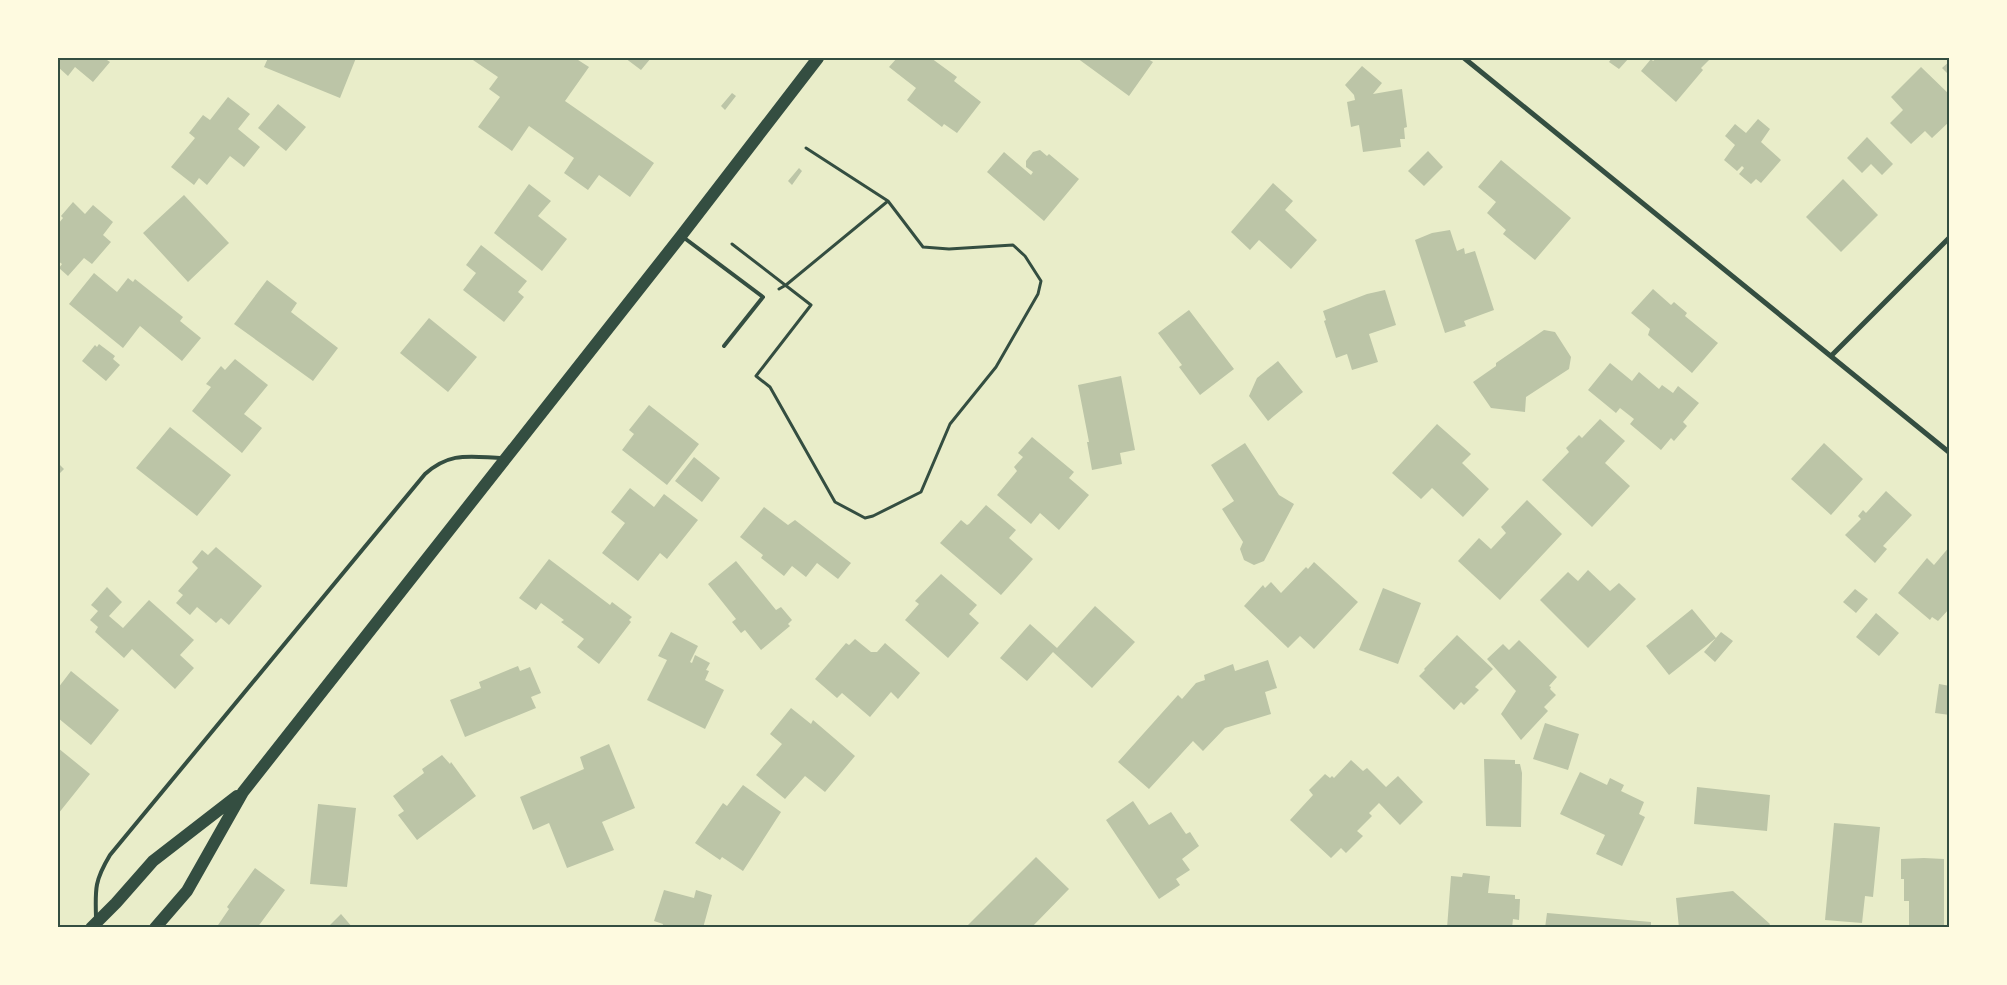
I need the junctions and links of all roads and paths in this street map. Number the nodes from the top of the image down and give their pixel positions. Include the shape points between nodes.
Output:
1 (818, 58) edge
2 (1464, 58) edge
3 (806, 148) dead end
4 (888, 201) junction
5 (681, 236) junction
6 (1950, 236) edge
7 (732, 244) dead end
8 (786, 285) junction
9 (763, 297) junction
10 (724, 346) dead end
11 (1831, 356) junction
12 (1950, 453) edge
13 (506, 458) junction
14 (243, 792) junction
15 (94, 925) edge
16 (155, 928) edge

1 - 5 main road
2 - 11 street
3 - 4 path
4 - 8 path
4 - 8 path via 923,247 949,249 1013,245 1025,256 1041,281 1038,294 996,367 950,424 921,492 865,518 835,502 770,387 756,376 811,305
5 - 9 lane
5 - 13 main road
6 - 11 street
7 - 8 path
8 - 9 path
9 - 10 lane
11 - 12 street
13 - 14 main road
13 - 15 lane via 453,458 438,463 425,474 110,855 95,889
14 - 15 main road via 153,861
14 - 16 main road via 187,891

